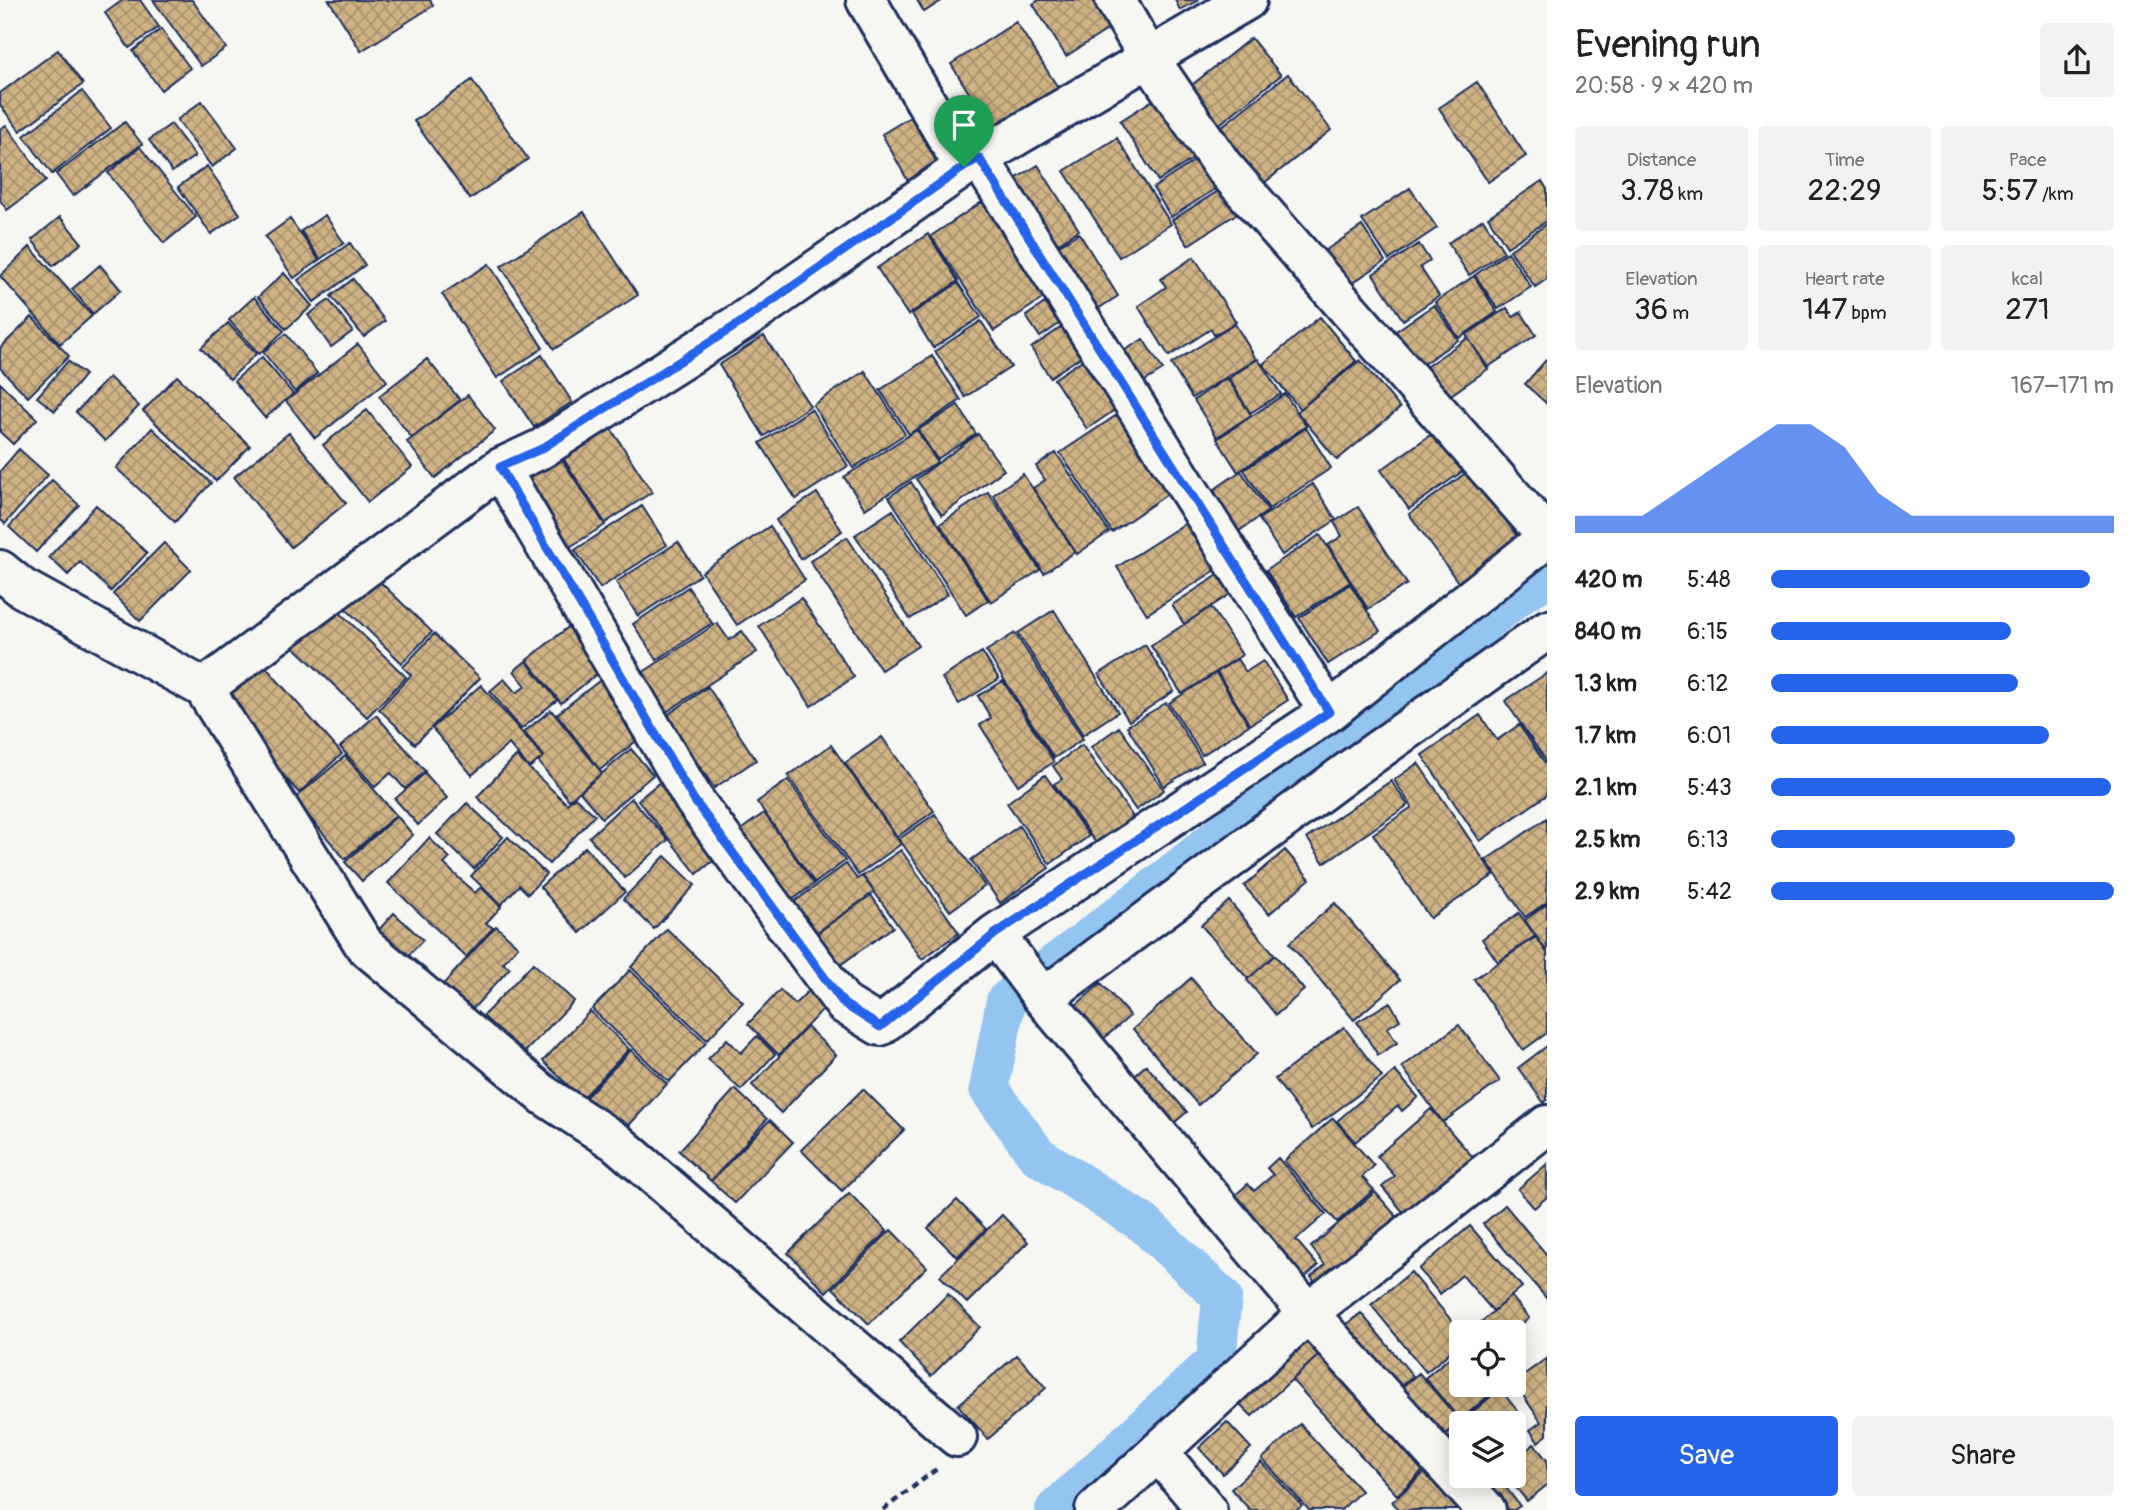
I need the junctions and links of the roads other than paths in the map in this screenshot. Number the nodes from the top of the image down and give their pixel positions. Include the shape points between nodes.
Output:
1 (866, 0) edge
2 (1115, 0) edge
3 (1247, 0) edge
4 (1149, 58) junction
5 (971, 163) junction
6 (500, 467) junction
7 (1544, 548) edge
8 (0, 570) edge
9 (1547, 630) edge
10 (204, 688) junction
11 (1329, 712) junction
12 (995, 934) junction
13 (1043, 998) junction
14 (1547, 1125) edge
15 (1308, 1313) junction
16 (957, 1437) road end
17 (1158, 1453) junction
18 (1095, 1510) edge
19 (1207, 1510) edge
20 (1486, 1510) edge

1 - 5 street
2 - 4 street
3 - 4 street
4 - 5 street
4 - 7 street via 1222,164
5 - 6 street via 740,323 541,449
5 - 11 street
6 - 10 street
6 - 12 street via 694,800 844,1004 880,1027
7 - 11 street
8 - 10 street via 22,588
9 - 13 street
10 - 16 street via 365,946 545,1096 616,1142
11 - 12 street
12 - 13 street
13 - 15 street
14 - 15 street
15 - 17 street
15 - 20 street
17 - 18 street
17 - 19 street

